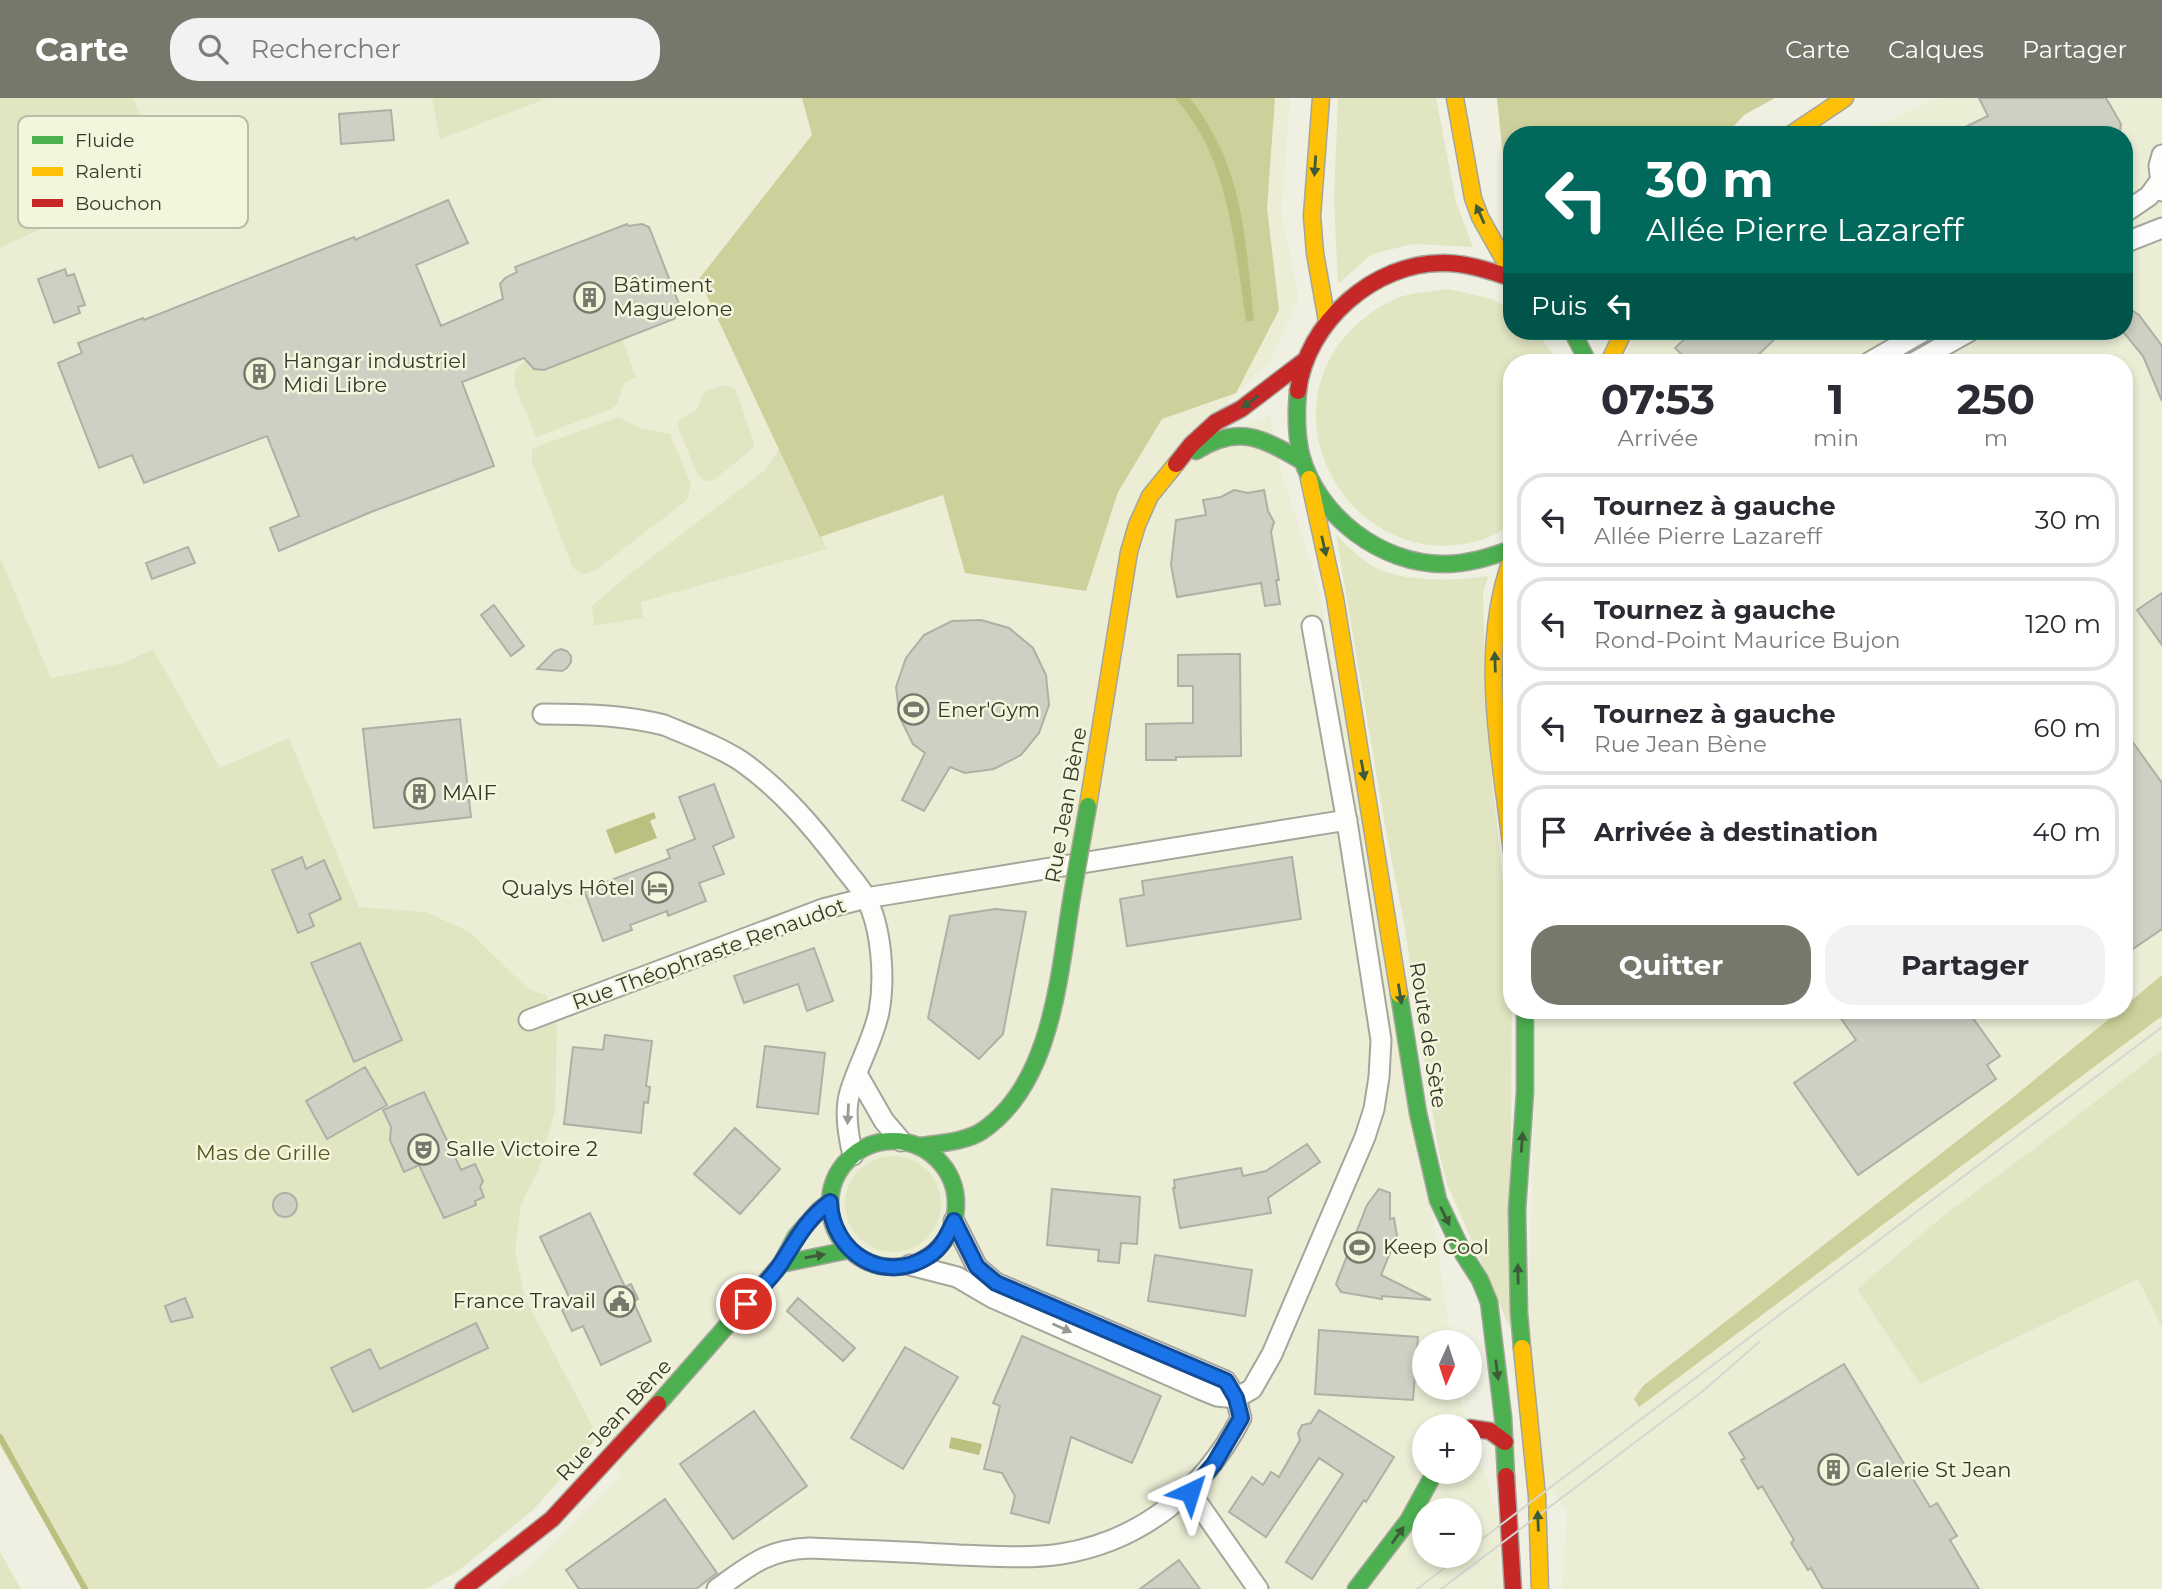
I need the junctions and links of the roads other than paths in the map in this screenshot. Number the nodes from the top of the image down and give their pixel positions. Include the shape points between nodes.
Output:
1 (1321, 98) edge
2 (1455, 98) edge
3 (1845, 98) edge
4 (1803, 126) edge
5 (2162, 155) edge
6 (2161, 186) edge
7 (2133, 208) edge
8 (2162, 228) edge
9 (2133, 239) edge
10 (1503, 259) edge
11 (1503, 274) edge
12 (1326, 321) junction
13 (1908, 340) edge
14 (1954, 340) edge
15 (1884, 354) edge
16 (1929, 354) edge
17 (1304, 360) junction
18 (1302, 461) junction
19 (1168, 472) junction
20 (1309, 479) junction
21 (1503, 553) edge
22 (1503, 574) edge
23 (1312, 626) dead end
24 (543, 714) dead end
25 (1503, 767) edge
26 (1347, 820) junction
27 (866, 898) junction
28 (1525, 1019) edge
29 (529, 1020) dead end
30 (858, 1074) junction
31 (981, 1132) junction
32 (910, 1144) junction
33 (853, 1155) junction
34 (954, 1186) junction
35 (830, 1202) junction
36 (954, 1221) junction
37 (849, 1250) junction
38 (781, 1264) junction
39 (910, 1265) junction
40 (1032, 1306) junction
41 (1236, 1398) junction
42 (1482, 1429) edge
43 (1505, 1442) junction
44 (1429, 1484) edge
45 (1190, 1492) junction
46 (463, 1589) edge
47 (717, 1589) edge
48 (1258, 1589) edge
49 (1356, 1589) edge
50 (1513, 1589) edge
51 (1540, 1589) edge

1 -> 12 main road via 1312,216
10 -> 2 main road via 1473,198
3 - 4 main road
5 - 6 street
6 - 7 street
8 - 9 street
11 - 12 main road via 1434,263 1394,272 1357,292
12 - 17 main road
13 - 15 street
14 - 16 street
17 - 18 main road via 1296,393 1295,428
17 -> 19 main road, Rue Jean Bène via 1241,409 1216,422
18 - 19 main road, Rue Jean Bène via 1249,436 1217,438
18 - 20 main road
19 - 31 main road, Rue Jean Bène, bridge via 1150,496 1129,552 1072,896 1038,1061 1004,1113
20 - 21 main road via 1331,513 1362,540 1399,558 1439,565 1480,561
20 -> 43 main road, Route de Sète via 1337,611 1418,1113 1438,1200 1489,1302
25 -> 22 main road via 1494,638
23 - 26 street
24 - 27 street via 605,714 664,724 739,760 783,795
26 - 27 street, Rue Théophraste Renaudot
26 - 41 street via 1381,1040 1374,1109 1272,1354 1252,1389
27 - 29 street, Rue Théophraste Renaudot via 822,909
27 - 30 street via 876,928 882,993
51 -> 28 main road via 1537,1496 1519,1313 1517,1235
30 - 32 street via 884,1121
30 -> 33 street via 848,1106
31 - 32 main road, Rue Jean Bène
31 - 34 main road, Rue Jean Bène
32 - 33 main road via 876,1143
32 - 34 main road via 941,1163
33 - 35 main road via 836,1175
34 - 36 main road
35 - 37 main road via 832,1223
35 - 38 main road, Rue Jean Bène via 796,1236
36 - 39 main road via 945,1240 929,1256
36 - 40 street via 968,1253 985,1276
38 -> 37 main road
37 - 39 main road via 878,1265
38 - 46 main road, Rue Jean Bène via 552,1519
39 - 40 street via 957,1277 993,1298
40 - 41 street via 1226,1381
41 - 45 street via 1241,1418 1214,1464
42 - 43 main road
43 - 50 main road, Route de Sète
49 -> 44 main road via 1408,1521
45 - 47 street via 1129,1532 1060,1554 1015,1557 787,1549 768,1555
45 - 48 street

